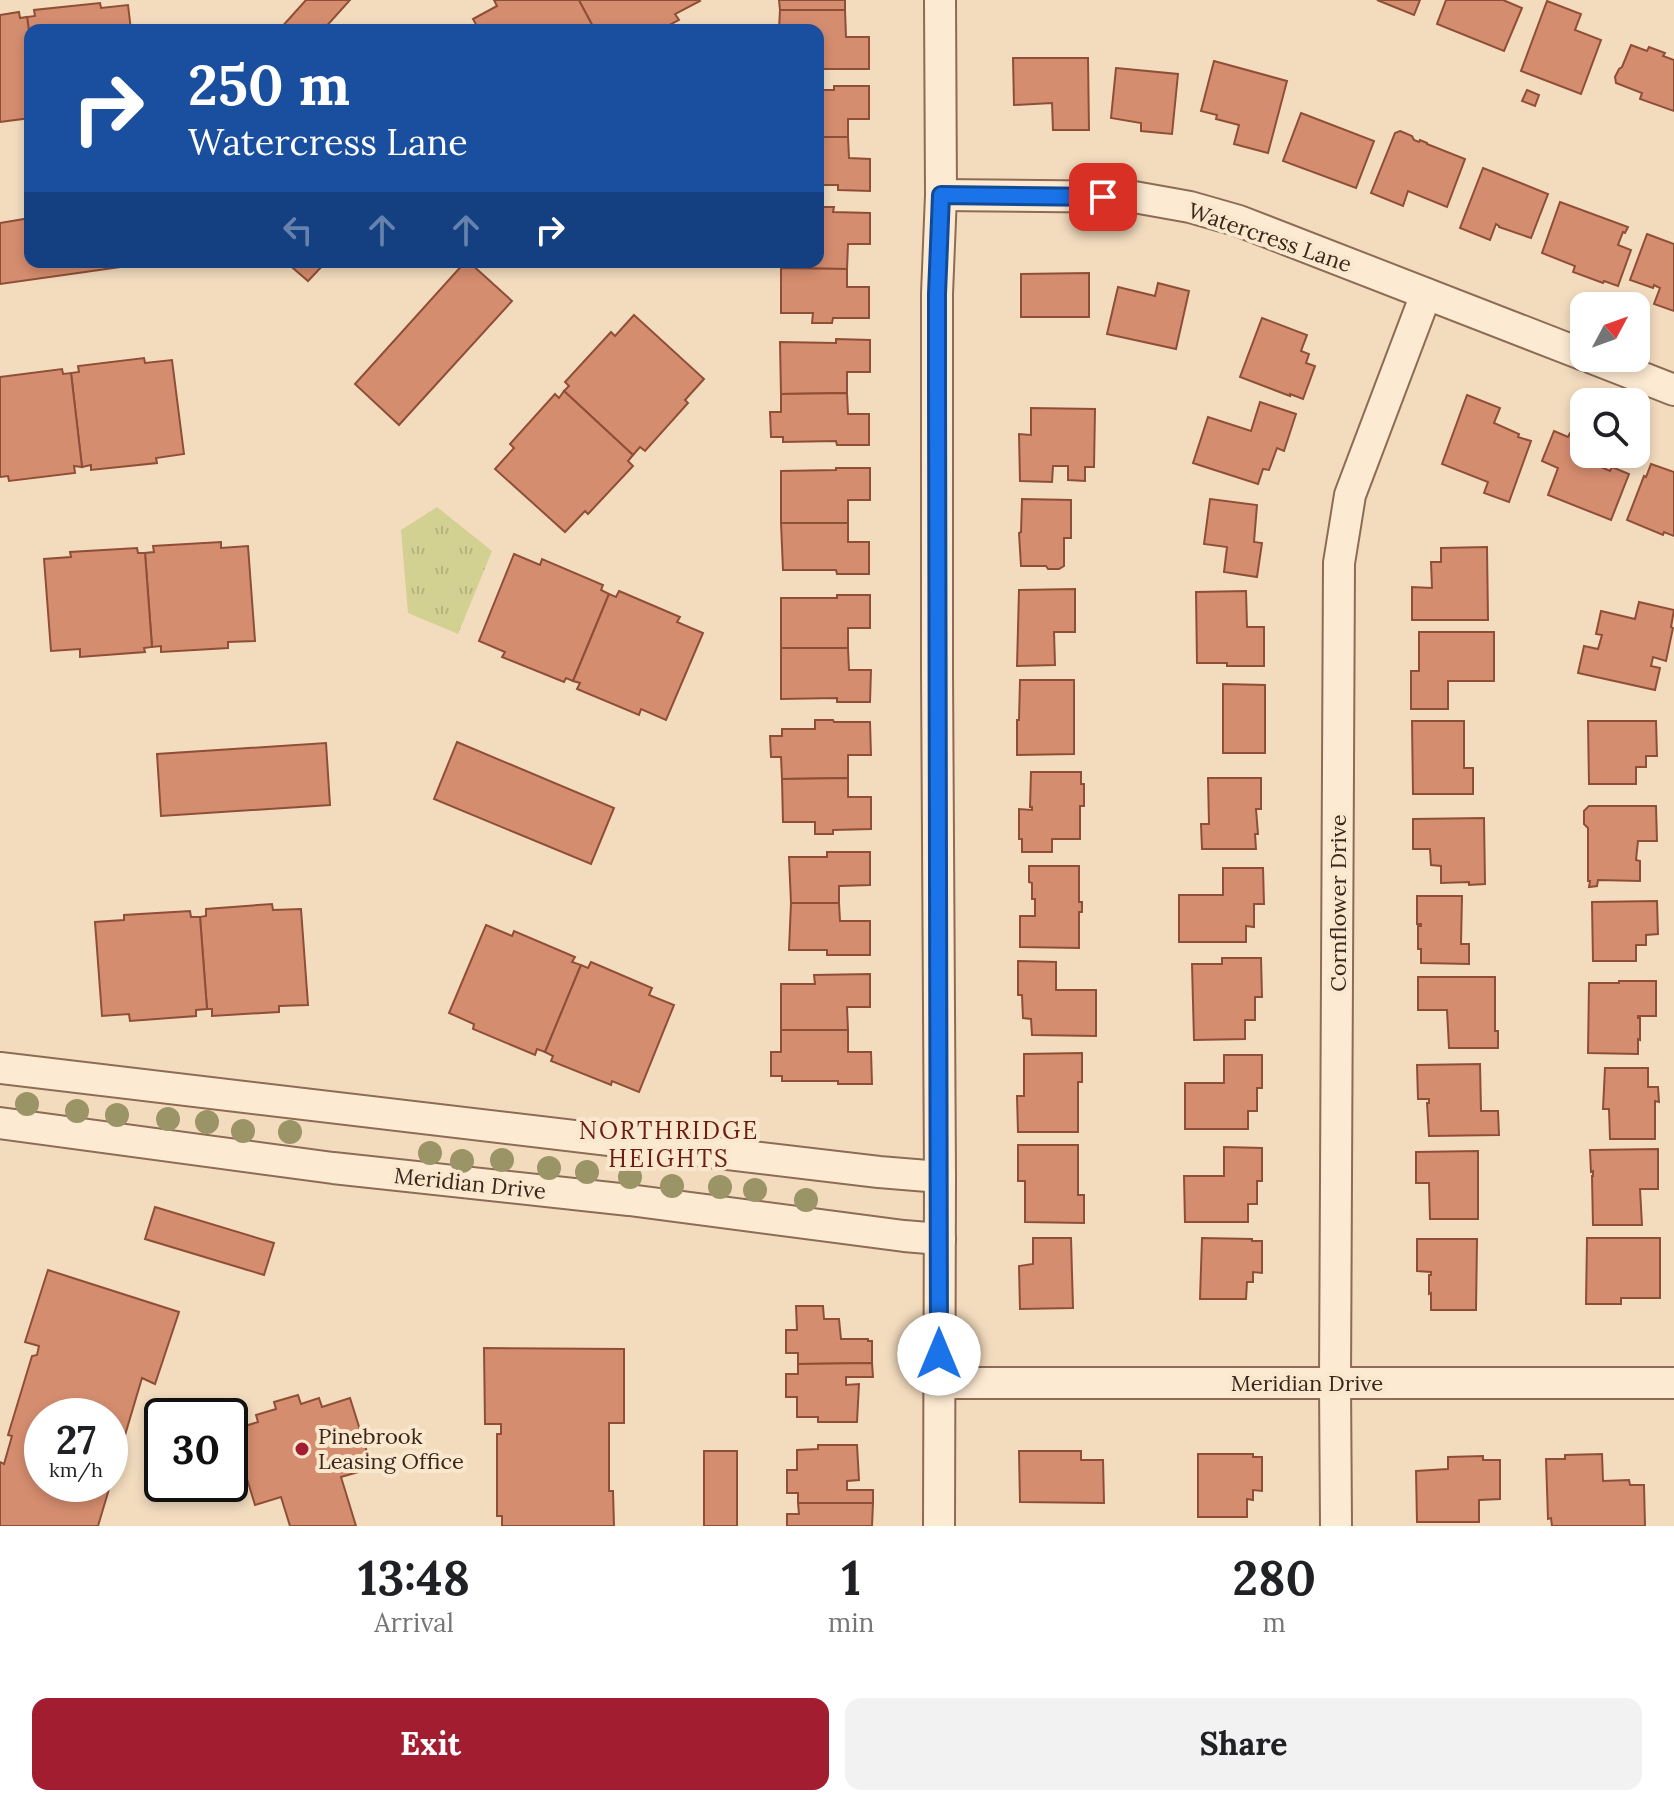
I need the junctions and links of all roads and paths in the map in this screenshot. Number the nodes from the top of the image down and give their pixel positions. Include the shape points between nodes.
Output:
1 (940, 0) edge
2 (941, 195) junction
3 (1426, 294) junction
4 (1570, 350) edge
5 (1628, 372) edge
6 (1674, 390) edge
7 (0, 1068) edge
8 (0, 1123) edge
9 (940, 1177) junction
10 (940, 1239) junction
11 (939, 1383) junction
12 (1335, 1383) junction
13 (1674, 1383) edge
14 (939, 1526) edge
15 (1336, 1526) edge

1 - 2 street
2 - 3 street, Watercress Lane via 1134,197 1190,207
2 - 9 street
3 - 4 street, Watercress Lane
3 - 12 street, Cornflower Drive via 1350,495 1339,563
5 - 6 street
7 - 9 street
8 - 10 street, Meridian Drive
9 - 10 street
10 - 11 street
11 - 12 street, Meridian Drive
11 - 14 street
12 - 13 street, Meridian Drive
12 - 15 street, Cornflower Drive

